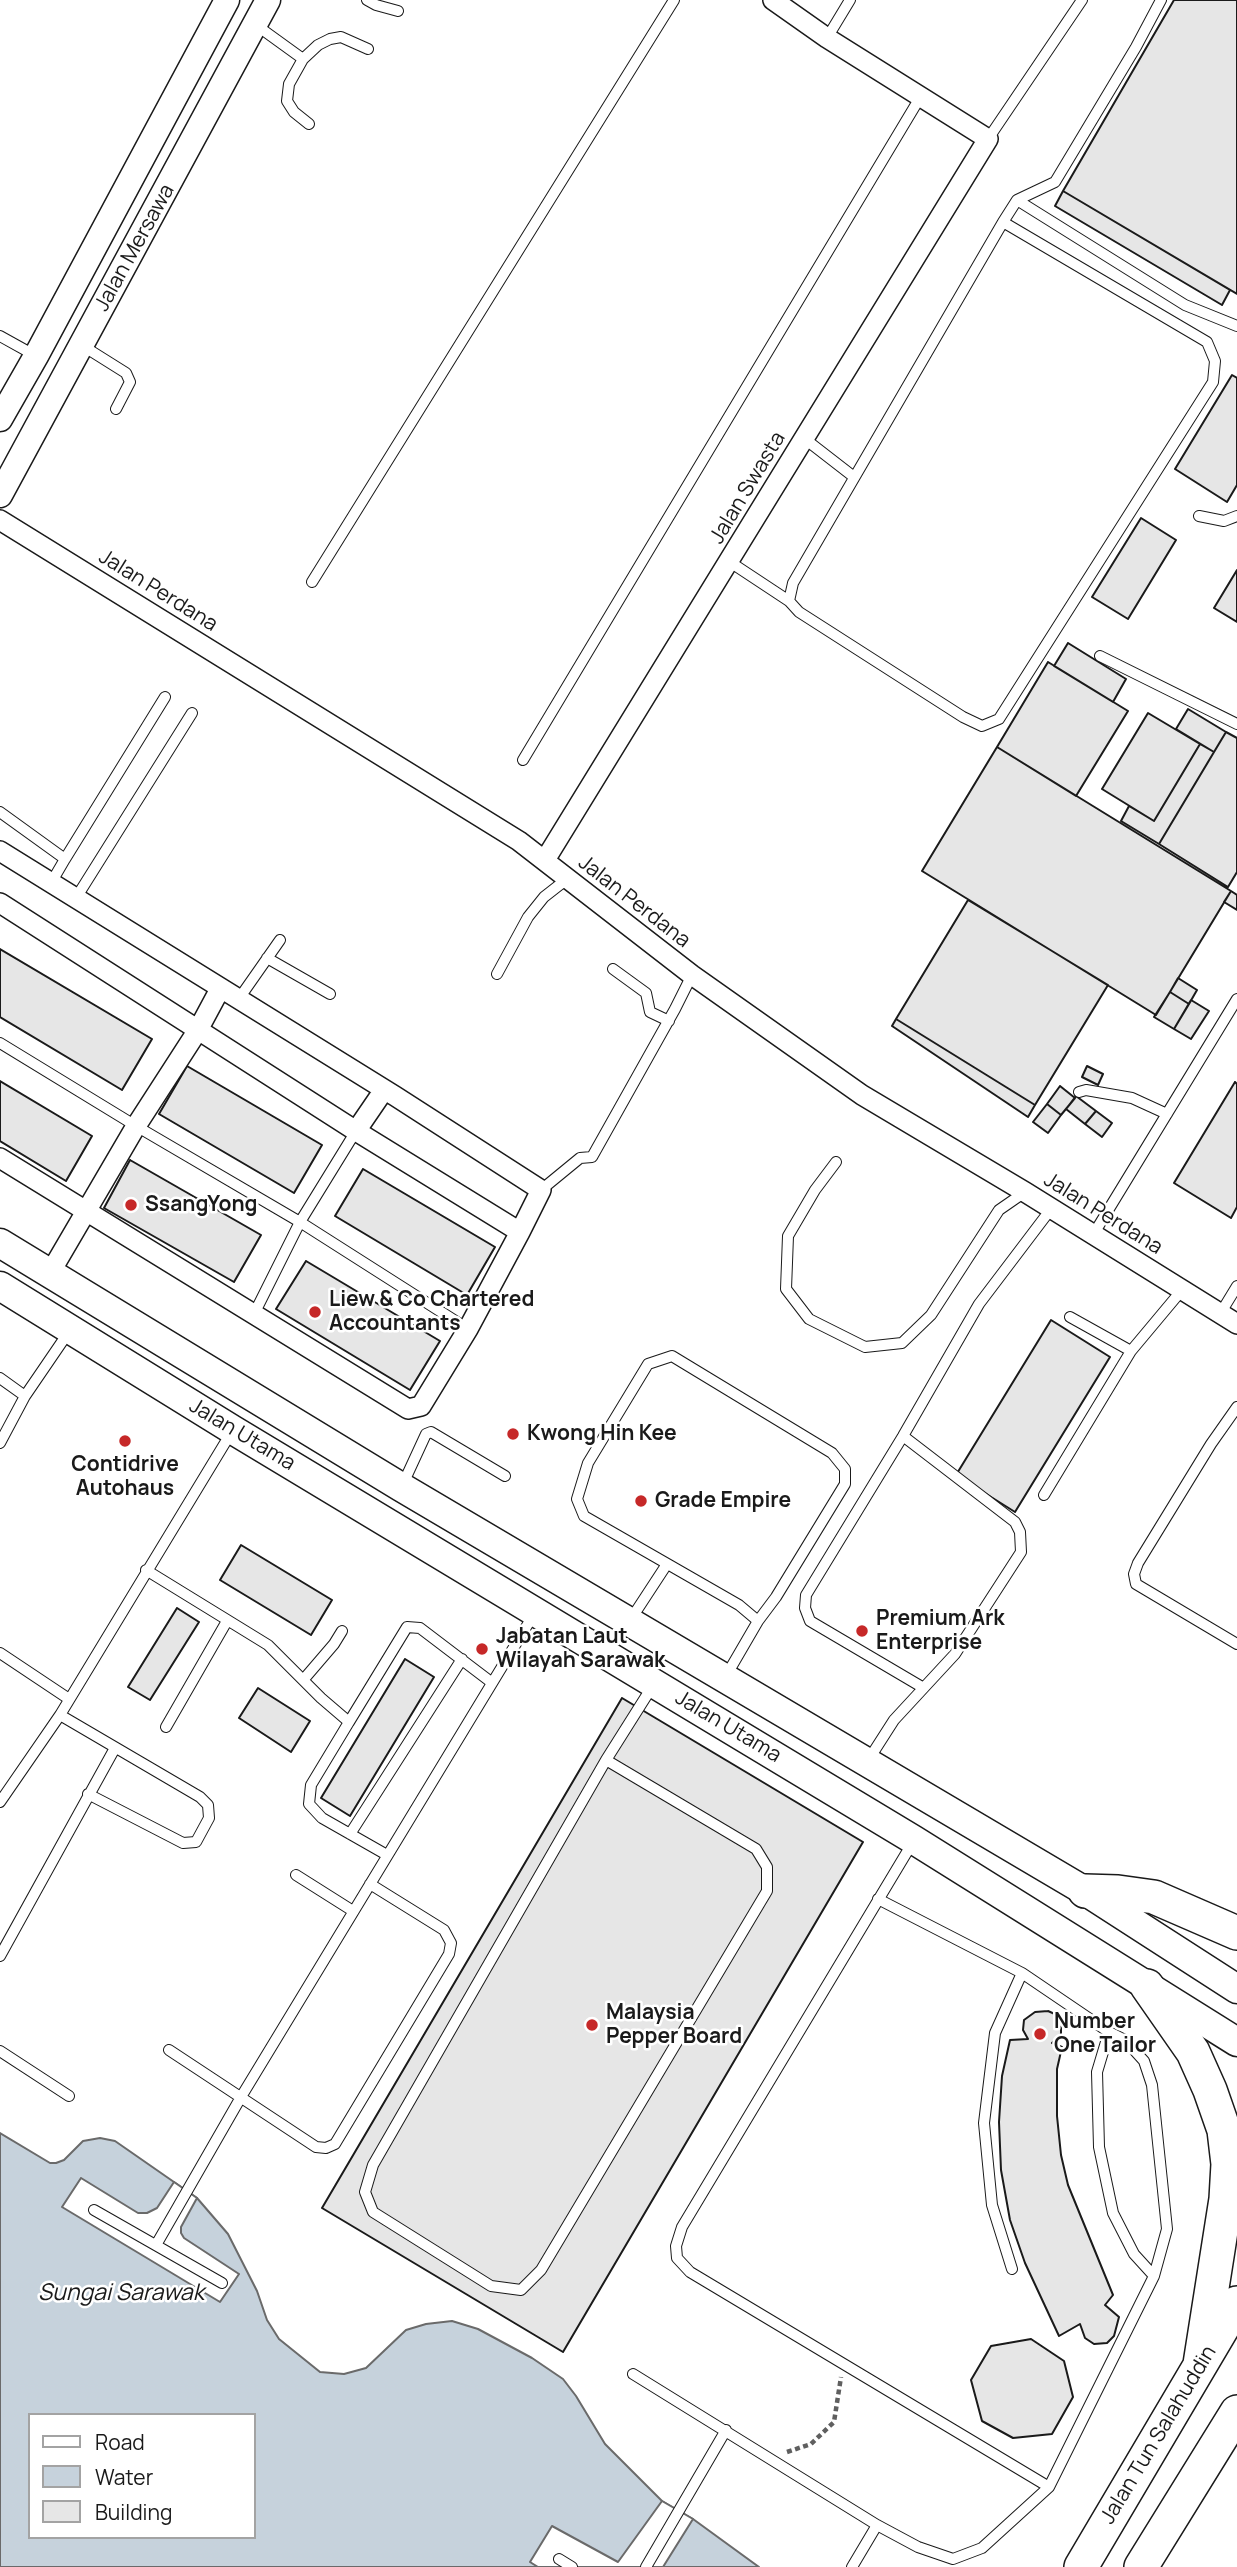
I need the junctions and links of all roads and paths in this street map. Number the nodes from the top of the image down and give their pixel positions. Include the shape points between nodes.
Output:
1 (227, 0) edge
2 (268, 0) edge
3 (367, 0) edge
4 (674, 0) edge
5 (773, 0) edge
6 (850, 0) edge
7 (1082, 0) edge
8 (1161, 0) edge
9 (398, 11) dead end
10 (256, 25) junction
11 (827, 38) junction
12 (368, 49) dead end
13 (303, 59) junction
14 (921, 96) junction
15 (309, 124) dead end
16 (988, 139) junction
17 (1017, 200) junction
18 (1003, 222) junction
19 (1237, 326) edge
20 (0, 336) edge
21 (82, 345) junction
22 (36, 356) junction
23 (116, 410) dead end
24 (0, 419) edge
25 (805, 439) junction
26 (854, 477) junction
27 (0, 495) edge
28 (1199, 516) dead end
29 (1237, 516) edge
30 (0, 520) edge
31 (730, 562) junction
32 (312, 582) dead end
33 (789, 601) junction
34 (1100, 656) dead end
35 (165, 697) dead end
36 (192, 713) dead end
37 (1237, 724) edge
38 (523, 760) dead end
39 (0, 813) edge
40 (0, 851) edge
41 (65, 859) junction
42 (545, 860) junction
43 (567, 879) junction
44 (51, 883) junction
45 (76, 898) junction
46 (0, 903) edge
47 (280, 940) dead end
48 (267, 958) junction
49 (613, 969) dead end
50 (497, 974) dead end
51 (692, 975) junction
52 (220, 989) junction
53 (330, 994) dead end
54 (1237, 999) edge
55 (238, 1000) junction
56 (669, 1021) junction
57 (198, 1030) junction
58 (0, 1043) edge
59 (384, 1090) junction
60 (1079, 1092) dead end
61 (1167, 1114) junction
62 (136, 1126) junction
63 (356, 1131) junction
64 (0, 1158) edge
65 (836, 1162) dead end
66 (541, 1190) junction
67 (1026, 1192) junction
68 (1051, 1209) junction
69 (86, 1211) junction
70 (300, 1222) junction
71 (520, 1232) junction
72 (1093, 1235) junction
73 (0, 1243) edge
74 (50, 1273) junction
75 (0, 1286) edge
76 (1237, 1286) edge
77 (1182, 1290) junction
78 (254, 1314) junction
79 (1070, 1317) dead end
80 (1228, 1319) edge
81 (70, 1329) junction
82 (468, 1329) junction
83 (1132, 1351) junction
84 (0, 1378) edge
85 (25, 1396) junction
86 (1237, 1407) edge
87 (233, 1430) junction
88 (903, 1436) junction
89 (0, 1443) edge
90 (505, 1476) dead end
91 (401, 1487) junction
92 (1044, 1496) dead end
93 (667, 1564) junction
94 (146, 1570) junction
95 (536, 1611) junction
96 (227, 1621) junction
97 (758, 1621) junction
98 (629, 1622) junction
99 (342, 1631) dead end
100 (1237, 1644) edge
101 (0, 1653) edge
102 (461, 1659) junction
103 (304, 1679) junction
104 (724, 1679) junction
105 (491, 1682) junction
106 (655, 1683) junction
107 (922, 1687) junction
108 (69, 1699) junction
109 (60, 1716) junction
110 (349, 1722) junction
111 (166, 1727) dead end
112 (115, 1748) junction
113 (606, 1760) junction
114 (866, 1763) junction
115 (88, 1794) junction
116 (0, 1802) edge
117 (350, 1833) junction
118 (914, 1840) junction
119 (387, 1855) junction
120 (296, 1875) dead end
121 (370, 1884) junction
122 (1085, 1891) junction
123 (878, 1899) junction
124 (353, 1911) junction
125 (1237, 1933) edge
126 (0, 1956) edge
127 (1022, 1973) junction
128 (1147, 1986) junction
129 (1237, 1989) edge
130 (1109, 2032) junction
131 (1237, 2042) edge
132 (169, 2050) dead end
133 (0, 2051) edge
134 (69, 2096) dead end
135 (241, 2097) junction
136 (94, 2210) dead end
137 (156, 2245) junction
138 (1012, 2269) dead end
139 (1154, 2276) junction
140 (222, 2283) dead end
141 (1237, 2303) edge
142 (844, 2362) junction
143 (1200, 2364) junction
144 (633, 2374) dead end
145 (1237, 2412) edge
146 (726, 2430) junction
147 (769, 2457) junction
148 (1049, 2487) junction
149 (877, 2525) junction
150 (559, 2559) dead end
151 (572, 2567) edge
152 (646, 2567) edge
153 (852, 2567) edge
154 (1081, 2567) edge
155 (1141, 2567) edge

1 - 22 street, Jalan Mersawa
2 - 10 street, Jalan Mersawa
3 - 9 lane
4 - 32 lane
5 - 11 street
6 - 11 lane
7 - 16 lane, Jalan Swasta
8 - 17 lane via 1055,182
10 - 13 lane
10 - 21 street, Jalan Mersawa
11 - 14 street
12 - 13 lane via 341,37 318,45
13 - 15 lane via 289,84 287,101
14 - 16 street
14 - 38 lane
16 - 25 street, Jalan Swasta
17 - 18 lane
17 - 19 lane via 1185,304
18 - 26 lane
18 - 33 lane via 1207,342 1215,361 1213,382 999,719 982,726 963,717
20 - 22 lane
21 - 23 lane via 126,373 130,382
21 - 27 street, Jalan Mersawa
22 - 24 street, Jalan Mersawa
25 - 26 lane
25 - 31 street, Jalan Swasta
26 - 33 lane via 793,583
28 - 29 lane via 1224,521
30 - 42 street, Jalan Perdana
31 - 33 lane
31 - 42 street, Jalan Swasta
34 - 37 lane
35 - 41 lane
36 - 45 lane
39 - 41 lane
40 - 44 street
41 - 44 lane
42 - 43 street, Jalan Perdana
43 - 50 lane via 528,917
43 - 51 street, Jalan Perdana
44 - 45 street
45 - 52 street
46 - 57 street
47 - 48 lane
48 - 53 lane
48 - 55 lane
49 - 56 lane via 646,993 650,1012
51 - 56 lane
51 - 67 street, Jalan Perdana via 862,1095
52 - 55 street
52 - 57 street
54 - 61 lane
55 - 59 street
56 - 66 lane via 592,1157 580,1158
57 - 62 street
57 - 63 street
58 - 62 lane
59 - 63 street
59 - 66 street
60 - 61 lane via 1132,1098
61 - 72 lane
62 - 69 street
62 - 70 lane
63 - 70 lane
63 - 71 street
64 - 69 street
65 - 67 lane via 788,1236 786,1289 809,1319 865,1347 902,1343 931,1315 999,1210
66 - 71 street
67 - 68 street, Jalan Perdana
68 - 72 street, Jalan Perdana
68 - 88 lane via 979,1304
69 - 74 street
69 - 78 street
70 - 78 lane
70 - 82 lane
71 - 82 street
72 - 77 street, Jalan Perdana
73 - 74 main road, Jalan Utama
74 - 91 main road, Jalan Utama
75 - 81 main road, Jalan Utama
76 - 80 lane
77 - 80 street, Jalan Perdana
77 - 83 lane
78 - 82 street via 408,1409 421,1406
79 - 83 lane
81 - 85 lane
81 - 87 main road, Jalan Utama
83 - 92 lane
84 - 85 lane
85 - 89 lane
86 - 100 lane via 1134,1574 1136,1584
87 - 94 lane
87 - 95 main road, Jalan Utama
88 - 107 lane via 1015,1522 1020,1532 1021,1552 955,1654
88 - 107 lane via 806,1595 805,1608 810,1621
90 - 91 lane via 428,1432
91 - 98 main road, Jalan Utama
93 - 97 lane
93 - 97 lane via 584,1516 577,1499 587,1463 648,1364 672,1356 832,1453 845,1469 845,1484
93 - 98 lane
94 - 96 lane
94 - 108 lane
95 - 105 lane
95 - 106 main road, Jalan Utama
96 - 103 lane via 268,1645
96 - 111 lane
97 - 104 lane
98 - 104 main road, Jalan Utama
99 - 103 lane
101 - 108 lane
102 - 105 lane
102 - 110 lane via 420,1628 407,1627
102 - 117 lane
103 - 110 lane
104 - 114 main road, Jalan Utama
105 - 119 lane
106 - 113 lane
106 - 118 main road, Jalan Utama
107 - 114 lane
108 - 109 lane
109 - 112 lane
109 - 116 lane
110 - 117 lane via 310,1785 309,1804
112 - 115 lane
112 - 115 lane via 208,1805 209,1818 197,1842 183,1843
113 - 113 lane via 756,1849 767,1867 767,1891 541,2270 522,2290 491,2286 373,2212 365,2192 373,2165
114 - 122 main road, Jalan Utama
115 - 126 lane
117 - 119 lane
118 - 123 lane
118 - 128 main road, Jalan Utama
119 - 121 lane
120 - 124 lane
121 - 124 lane
121 - 135 lane via 444,1930 451,1944 335,2144 316,2147
122 - 125 highway via 1154,1897
122 - 129 main road, Jalan Utama
123 - 127 lane
123 - 142 lane via 682,2227 676,2246 677,2259 690,2272
124 - 135 lane
127 - 130 lane
127 - 138 lane via 995,2033 984,2123 992,2205
128 - 131 main road, Jalan Utama
128 - 143 highway via 1193,2052 1224,2130 1226,2199
130 - 139 lane via 1097,2072 1099,2147 1113,2213 1134,2255
130 - 139 lane via 1125,2040 1144,2061 1152,2085 1167,2228
132 - 135 lane
133 - 134 lane
135 - 137 lane
136 - 137 lane
137 - 140 lane
139 - 148 lane
141 - 143 highway, Jalan Tun Salahuddin
142 - 147 path via 834,2422 811,2444
142 - 148 lane
143 - 154 highway, Jalan Tun Salahuddin
144 - 146 lane
145 - 155 highway
146 - 147 lane
146 - 152 lane
147 - 149 lane
148 - 149 lane via 982,2548 953,2559
149 - 153 lane
150 - 151 lane

